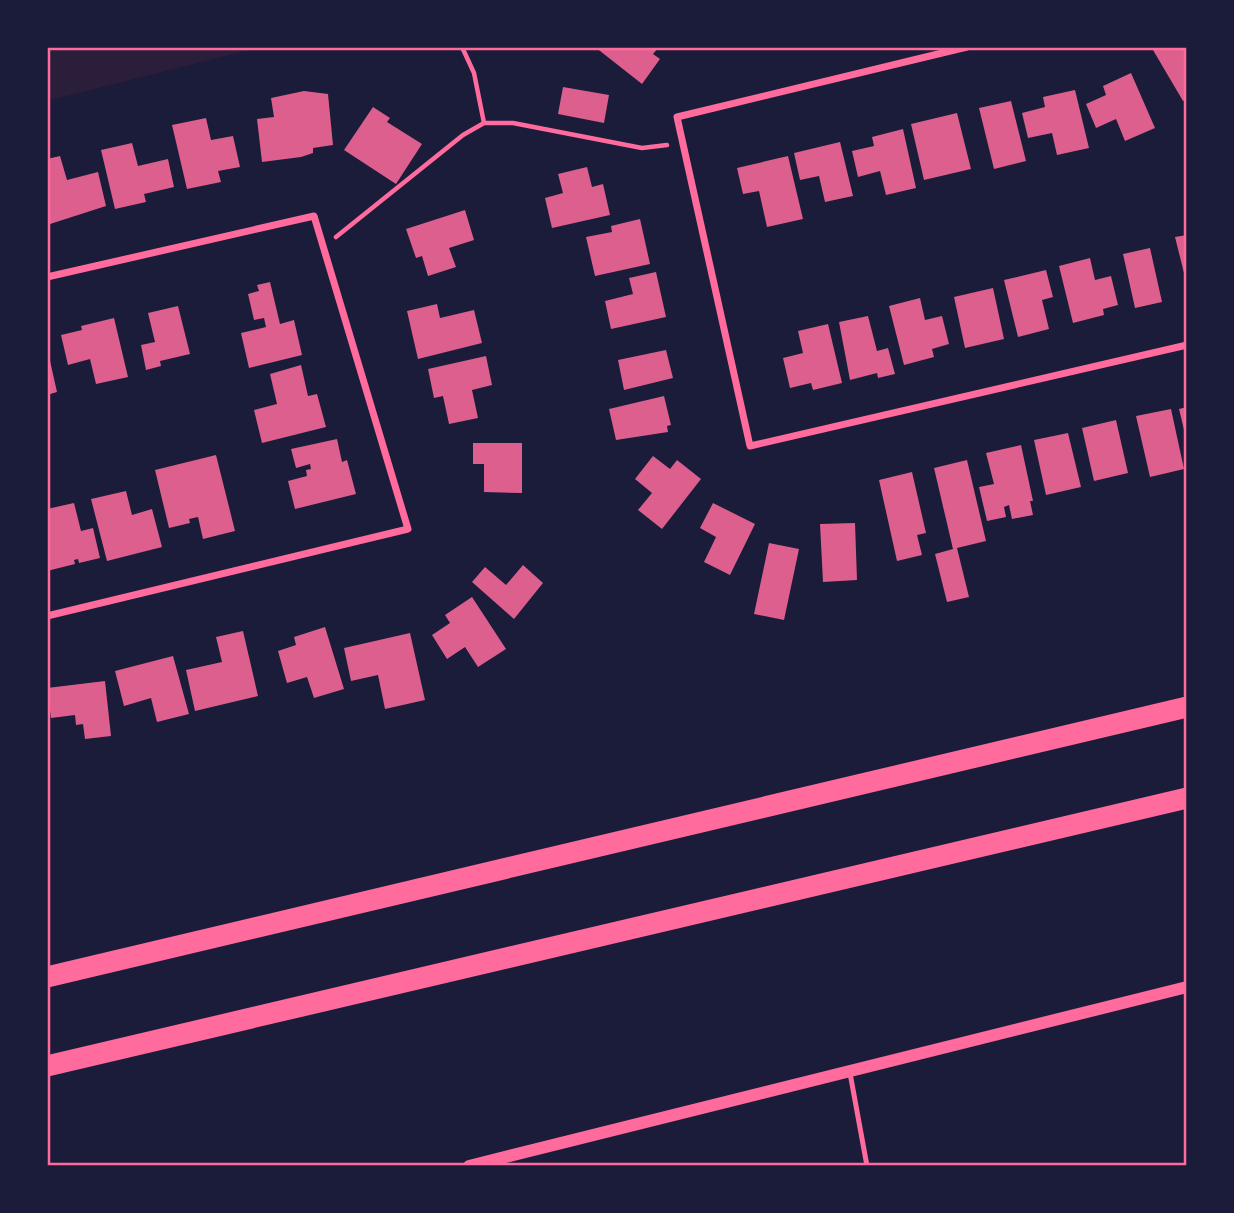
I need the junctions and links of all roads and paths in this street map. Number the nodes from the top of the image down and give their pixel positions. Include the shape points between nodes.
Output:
1 (463, 47) edge
2 (967, 47) edge
3 (484, 123) junction
4 (682, 142) junction
5 (323, 247) junction
6 (47, 277) edge
7 (1187, 345) edge
8 (47, 616) edge
9 (1187, 707) edge
10 (1187, 798) edge
11 (47, 976) edge
12 (1187, 987) edge
13 (47, 1066) edge
14 (850, 1073) junction
15 (469, 1166) edge
16 (867, 1166) edge

1 - 3 path via 474,73
2 - 4 street via 677,117
3 - 4 path via 513,123 642,148
3 - 5 path
4 - 7 street via 750,446
5 - 6 street via 314,216
5 - 8 street via 408,529
9 - 11 highway
10 - 13 highway
12 - 14 street
14 - 15 street
14 - 16 lane

